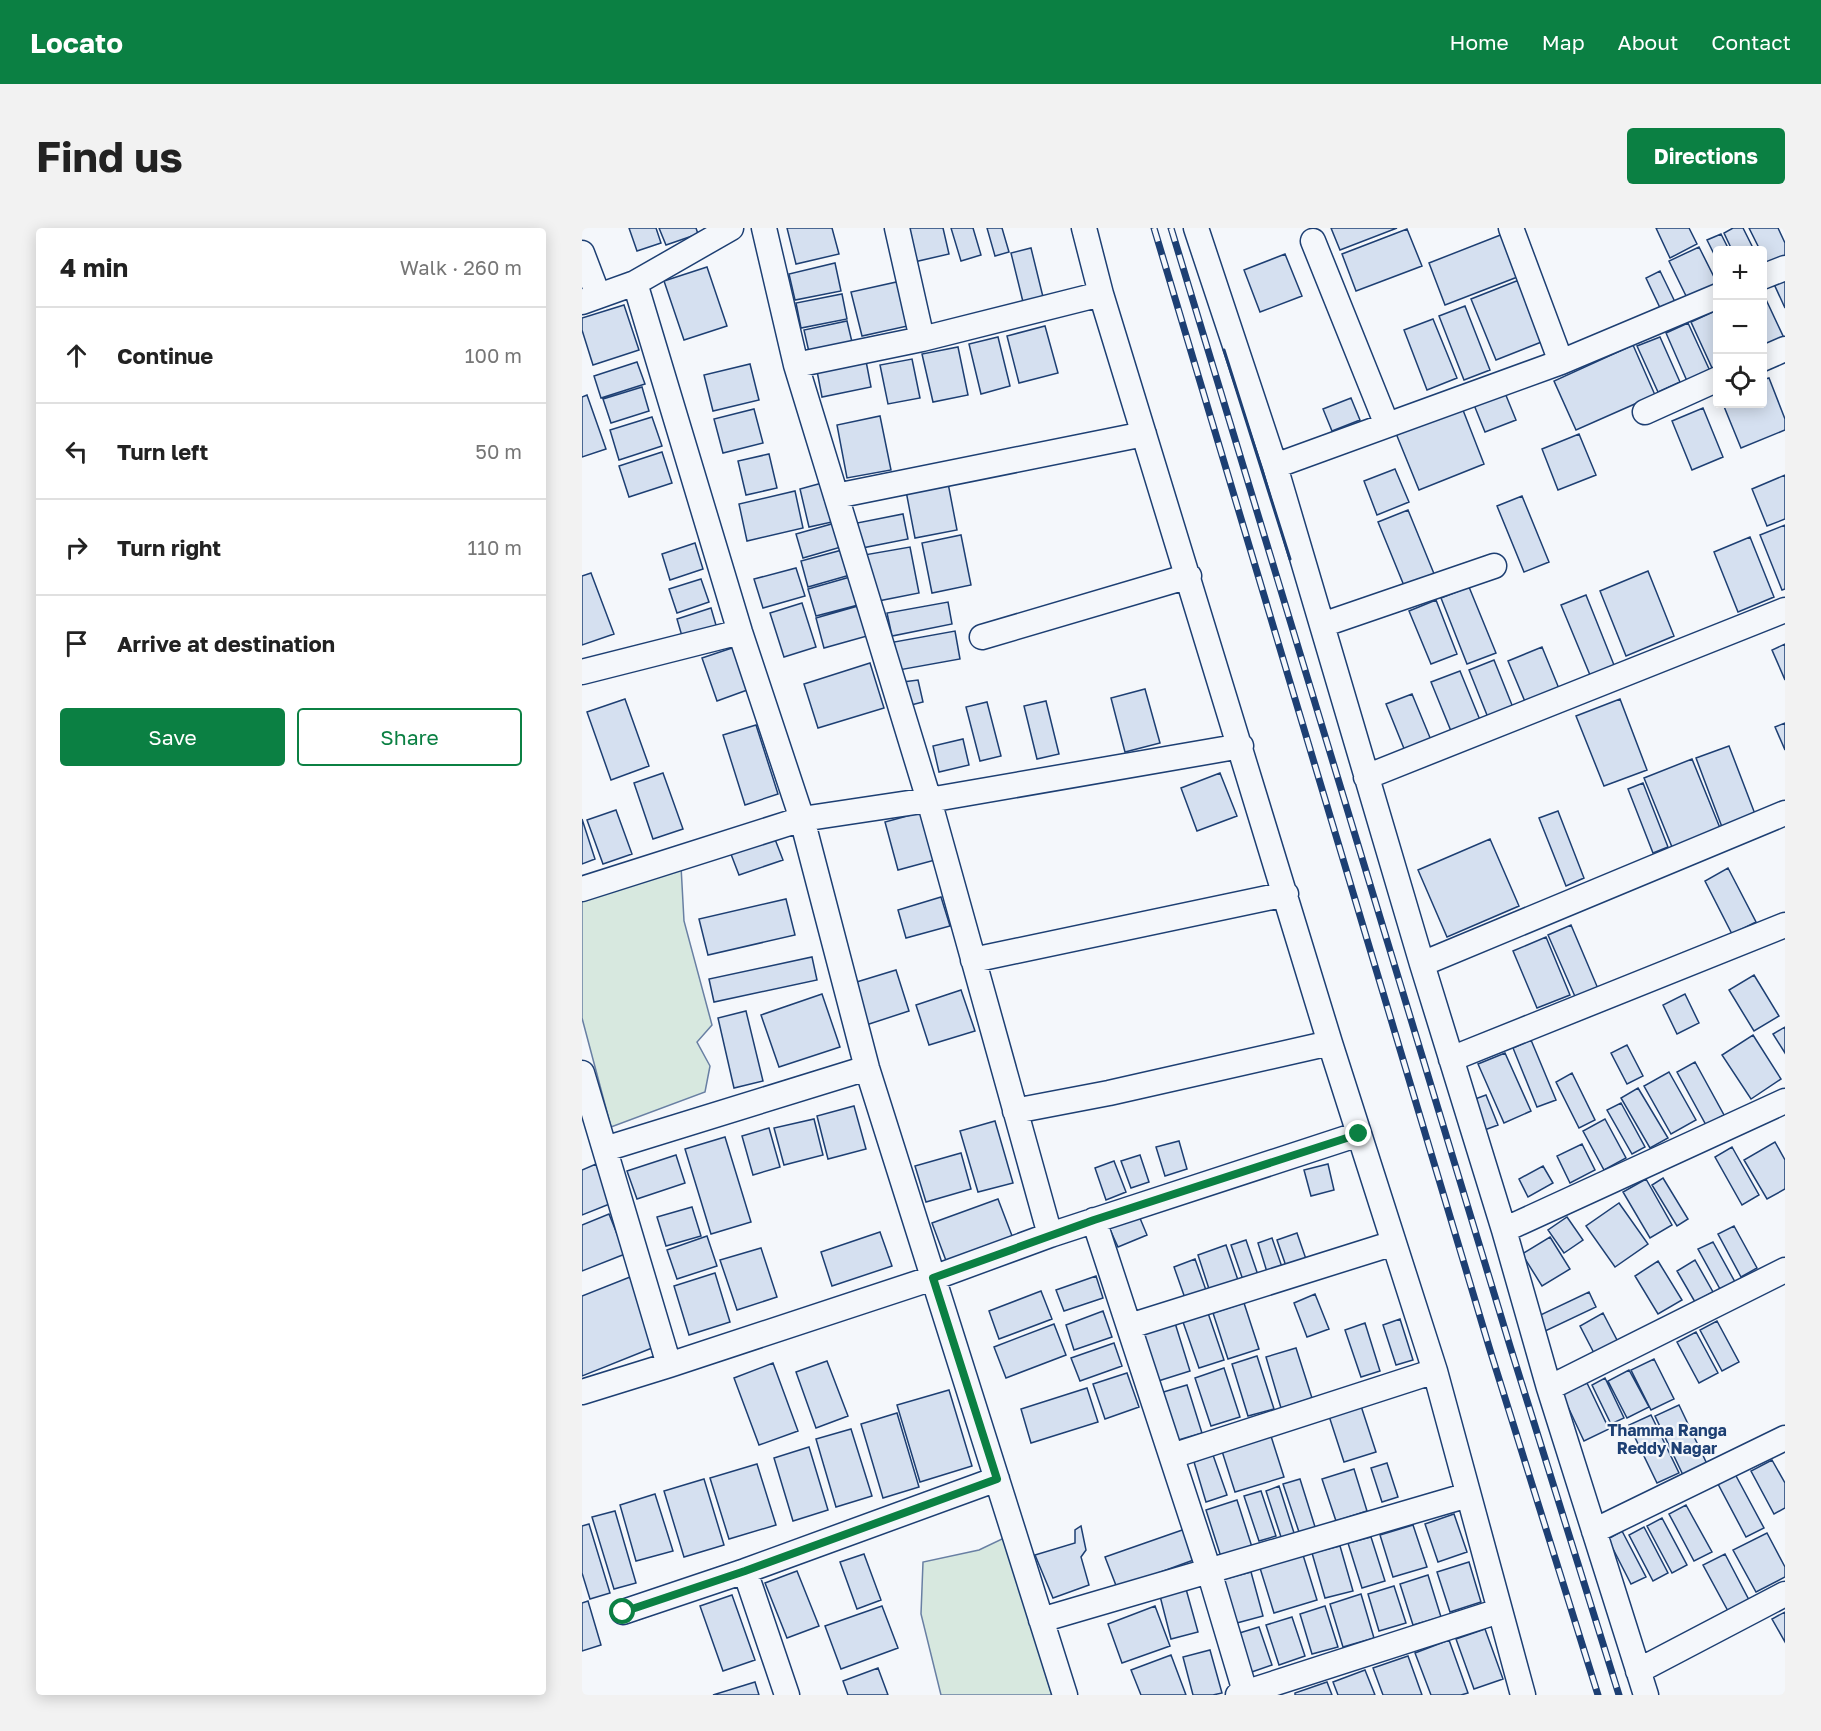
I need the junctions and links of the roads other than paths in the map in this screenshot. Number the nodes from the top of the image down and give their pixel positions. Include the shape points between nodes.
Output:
1 (731, 228) edge
2 (764, 228) edge
3 (897, 228) edge
4 (1084, 228) edge
5 (1196, 228) edge
6 (1511, 228) edge
7 (1313, 241) dead end
8 (582, 253) edge
9 (1785, 268) edge
10 (1767, 276) edge
11 (635, 283) junction
12 (1101, 294) junction
13 (590, 298) edge
14 (1713, 298) edge
15 (922, 339) junction
16 (1785, 349) edge
17 (1767, 357) edge
18 (1561, 362) junction
19 (796, 365) junction
20 (1713, 381) edge
21 (1645, 412) dead end
22 (1387, 425) junction
23 (1144, 434) junction
24 (1275, 466) junction
25 (836, 496) junction
26 (1494, 566) dead end
27 (1188, 576) junction
28 (1785, 610) edge
29 (1322, 626) junction
30 (740, 632) junction
31 (982, 637) dead end
32 (582, 672) edge
33 (1240, 746) junction
34 (1366, 777) junction
35 (929, 800) junction
36 (1785, 813) edge
37 (802, 819) junction
38 (582, 889) edge
39 (1286, 894) junction
40 (1785, 925) edge
41 (973, 960) junction
42 (1422, 964) junction
43 (1330, 1043) junction
44 (1451, 1059) junction
45 (867, 1068) junction
46 (582, 1073) edge
47 (1785, 1101) edge
48 (1015, 1111) junction
49 (1359, 1134) junction
50 (605, 1149) junction
51 (1094, 1220) junction
52 (1504, 1230) junction
53 (1050, 1235) junction
54 (1394, 1243) junction
55 (1785, 1270) edge
56 (933, 1278) junction
57 (1130, 1326) junction
58 (669, 1365) junction
59 (1435, 1371) junction
60 (1549, 1388) junction
61 (582, 1392) edge
62 (1785, 1438) edge
63 (1172, 1456) junction
64 (997, 1479) junction
65 (1468, 1495) junction
66 (1593, 1531) junction
67 (745, 1571) junction
68 (1209, 1571) junction
69 (1785, 1594) edge
70 (1498, 1611) junction
71 (623, 1612) dead end
72 (1041, 1620) junction
73 (1638, 1671) junction
74 (1243, 1694) edge
75 (787, 1695) edge
76 (1065, 1695) edge
77 (1523, 1695) edge
78 (1646, 1695) edge

1 - 11 street
2 - 19 street
3 - 15 street
4 - 12 street
5 - 24 street
6 - 18 street
7 - 22 street
8 - 13 street
9 - 10 street
11 - 13 street
11 - 30 street
12 - 15 street
12 - 23 street
14 - 18 street
15 - 19 street
16 - 17 street
18 - 22 street
19 - 25 street
20 - 21 street
22 - 24 street
23 - 25 street
23 - 27 street
24 - 29 street
25 - 35 street
26 - 29 street
27 - 31 street
27 - 33 street
28 - 34 street
29 - 34 street
30 - 32 street
30 - 37 street
33 - 35 street
33 - 39 street
34 - 42 street
35 - 37 street
35 - 41 street
36 - 42 street
37 - 38 street
37 - 45 street
39 - 41 street
39 - 43 street
40 - 44 street
41 - 48 street
42 - 44 street
43 - 48 street
43 - 49 street
44 - 52 street
45 - 50 street
45 - 56 street
46 - 50 street
47 - 52 street
48 - 53 street
49 - 51 street
49 - 54 street
50 - 58 street
51 - 53 street
51 - 57 street
52 - 60 street
53 - 56 street
54 - 57 street
54 - 59 street
55 - 60 street
56 - 58 street
56 - 64 street
57 - 63 street
58 - 61 street
59 - 63 street
59 - 65 street
60 - 66 street
62 - 66 street
63 - 68 street
64 - 67 street
64 - 72 street
65 - 68 street
65 - 70 street
66 - 73 street
67 - 71 street
67 - 75 street
68 - 72 street
68 - 74 street
69 - 73 street
70 - 74 street
70 - 77 street
72 - 76 street
73 - 78 street

